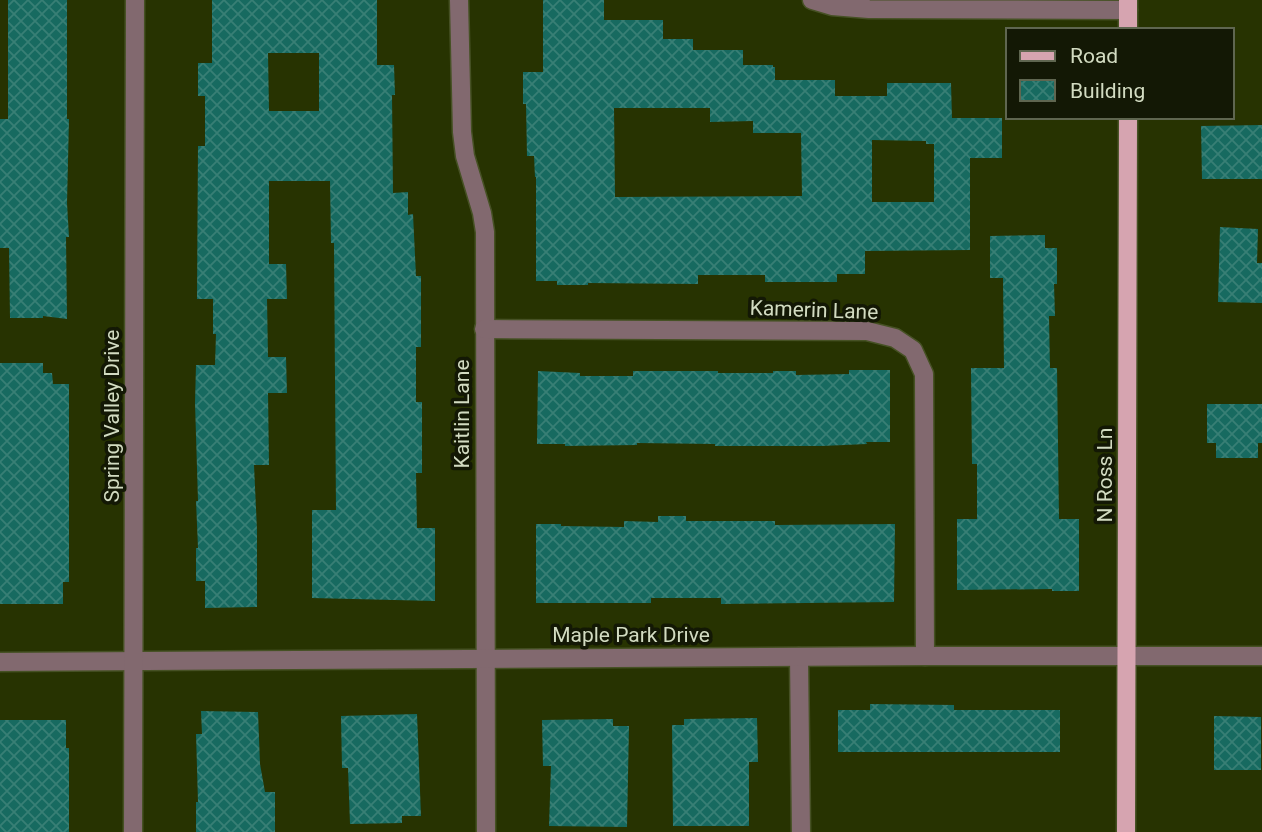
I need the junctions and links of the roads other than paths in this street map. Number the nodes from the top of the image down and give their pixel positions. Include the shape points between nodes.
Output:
1 (135, 0) edge
2 (459, 0) edge
3 (812, 0) edge
4 (1128, 5) edge
5 (1128, 28) edge
6 (1128, 119) edge
7 (484, 328) junction
8 (1127, 655) junction
9 (925, 656) junction
10 (1262, 656) edge
11 (799, 657) junction
12 (485, 659) junction
13 (133, 661) junction
14 (0, 662) edge
15 (133, 832) edge
16 (486, 832) edge
17 (801, 832) edge
18 (1126, 832) edge

1 - 13 street, Spring Valley Drive
2 - 7 street, Kaitlin Lane via 463,144 485,232
3 - 4 street via 869,9
4 - 5 main road
6 - 8 main road, N Ross Ln
7 - 9 street, Kamerin Lane via 867,331 895,338 913,350 924,374
7 - 12 street, Kaitlin Lane
8 - 9 street, Maple Park Drive
8 - 10 street, Maple Park Drive
8 - 18 main road, N Ross Ln
9 - 11 street, Maple Park Drive
11 - 12 street, Maple Park Drive
11 - 17 street
12 - 13 street, Maple Park Drive
12 - 16 street, Kaitlin Lane
13 - 14 street, Maple Park Drive
13 - 15 street, Spring Valley Drive

